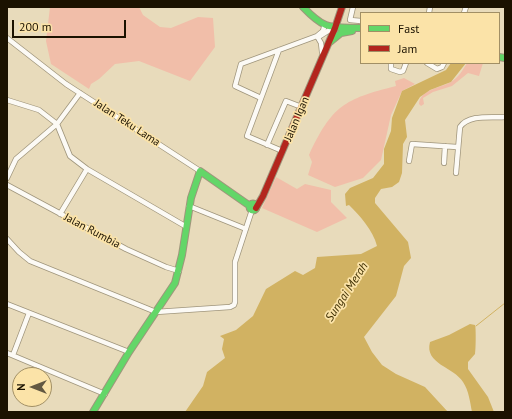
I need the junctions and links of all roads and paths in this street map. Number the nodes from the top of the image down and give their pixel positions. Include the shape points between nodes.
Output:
1 (303, 7) edge
2 (341, 7) edge
3 (353, 7) edge
4 (339, 17) junction
5 (360, 21) edge
6 (324, 27) junction
7 (333, 28) junction
8 (347, 28) junction
9 (360, 28) edge
10 (360, 28) edge
11 (316, 36) junction
12 (7, 38) edge
13 (328, 44) junction
14 (279, 50) junction
15 (322, 52) junction
16 (391, 64) edge
17 (406, 64) edge
18 (429, 64) edge
19 (444, 64) edge
20 (80, 93) junction
21 (261, 98) junction
22 (7, 100) edge
23 (299, 106) junction
24 (505, 117) edge
25 (57, 124) junction
26 (267, 145) junction
27 (445, 146) junction
28 (457, 147) junction
29 (280, 150) junction
30 (409, 161) dead end
31 (444, 163) dead end
32 (87, 169) junction
33 (200, 171) junction
34 (456, 173) dead end
35 (7, 178) edge
36 (7, 185) edge
37 (189, 206) junction
38 (253, 207) junction
39 (60, 214) junction
40 (185, 226) junction
41 (246, 229) junction
42 (7, 239) edge
43 (179, 271) junction
44 (7, 304) edge
45 (156, 312) junction
46 (29, 313) junction
47 (7, 352) edge
48 (129, 352) junction
49 (13, 355) junction
50 (105, 394) junction
51 (93, 412) edge

1 - 6 street
2 - 4 street
2 - 7 street
3 - 5 street via 350,20
4 - 7 street
4 - 8 street via 340,23
6 - 7 street
6 - 11 street
7 - 8 street
7 - 11 street via 325,34
7 - 13 street, Jalan Igan
7 - 15 street, Jalan Igan
8 - 9 street
10 - 13 street via 341,34
11 - 14 street
11 - 15 street via 321,43
12 - 20 street, Jalan Teku Lama
13 - 38 street, Jalan Igan via 264,196
14 - 21 street
14 - 21 street via 244,62 239,67 234,86
15 - 23 street, Jalan Igan
16 - 17 street via 391,69 400,72
18 - 19 street via 437,69
20 - 25 street
20 - 33 street, Jalan Teku Lama
21 - 26 street via 247,136
22 - 25 street via 39,110
23 - 26 street via 286,101
23 - 29 street, Jalan Igan
24 - 28 street via 472,118 465,121 460,127
25 - 32 street via 70,156
25 - 35 street via 16,159
26 - 29 street
27 - 28 street
27 - 30 street via 412,144
27 - 31 street
28 - 34 street
29 - 38 street, Jalan Igan
32 - 39 street
32 - 40 street
33 - 37 street
33 - 38 street, Jalan Teku Lama
36 - 39 street, Jalan Rumbia
37 - 40 street
37 - 41 street
38 - 41 street
39 - 43 street, Jalan Rumbia via 126,249
40 - 43 street
41 - 45 street via 235,262 234,305
42 - 45 street via 30,261
43 - 45 street
44 - 46 street
45 - 48 street
46 - 48 street
46 - 49 street
47 - 49 street
48 - 50 street
49 - 50 street
50 - 51 street

